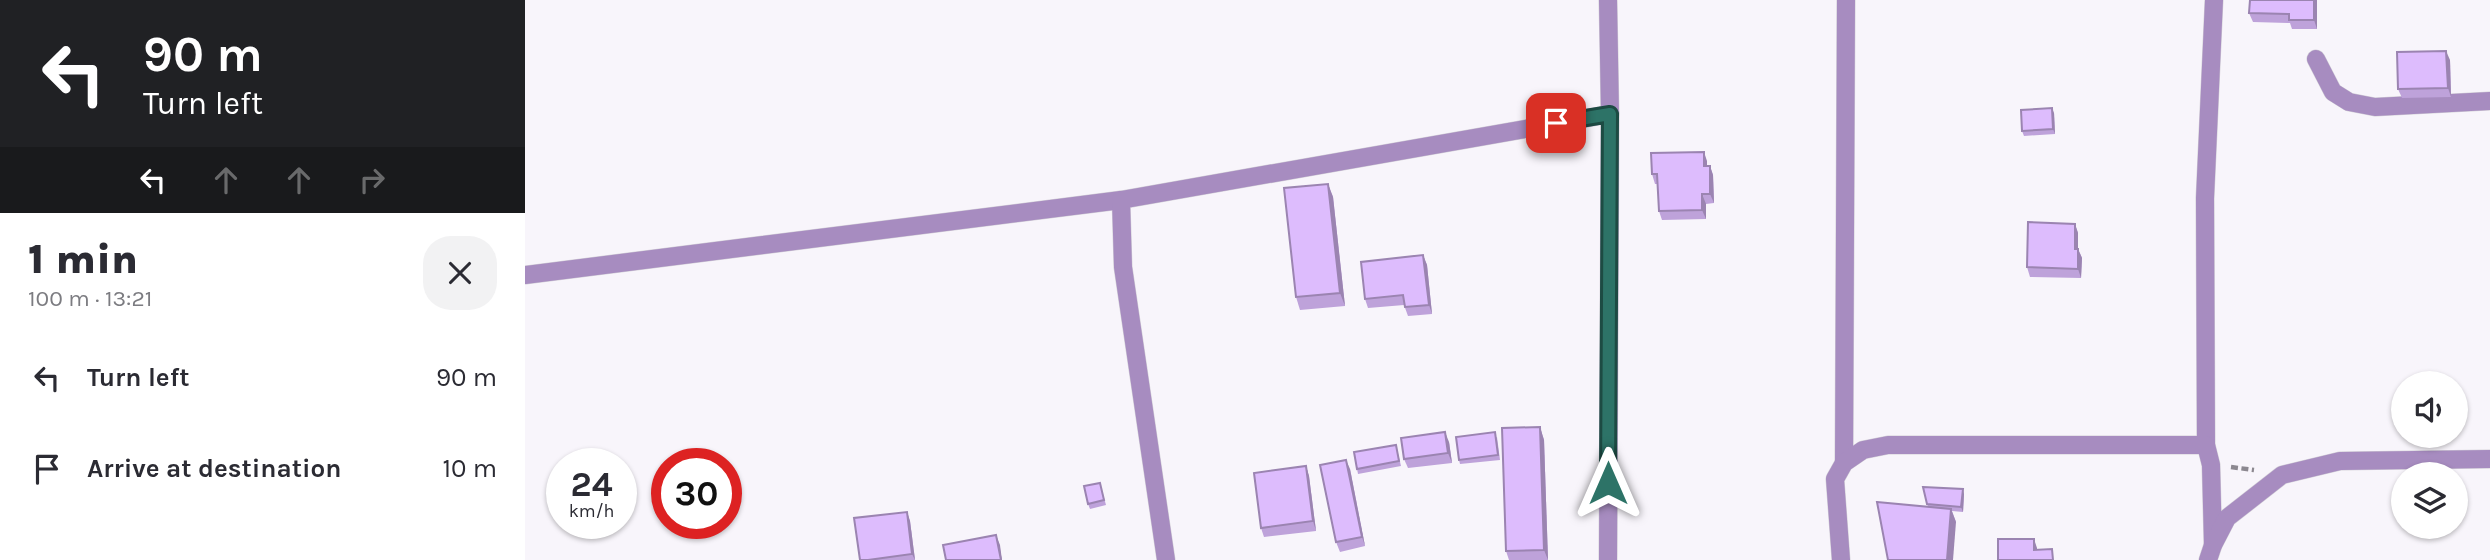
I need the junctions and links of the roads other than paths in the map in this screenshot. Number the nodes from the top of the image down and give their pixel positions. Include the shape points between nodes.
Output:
1 (1608, 0) edge
2 (1846, 0) edge
3 (2214, 0) edge
4 (2316, 59) dead end
5 (2490, 101) edge
6 (1610, 114) junction
7 (1121, 200) junction
8 (525, 275) edge
9 (2206, 445) junction
10 (2490, 458) edge
11 (1844, 463) junction
12 (2211, 553) edge
13 (1166, 560) edge
14 (1608, 560) edge
15 (1840, 560) edge

1 - 6 street
2 - 11 street
3 - 9 street via 2205,198
4 - 5 street via 2333,92 2349,102 2375,107
6 - 7 street
6 - 14 street
7 - 8 street
7 - 13 street via 1123,267
9 - 11 street via 1888,445 1863,450
9 - 12 street via 2211,465
10 - 12 street via 2340,461 2282,475 2227,517
11 - 15 street via 1835,480

